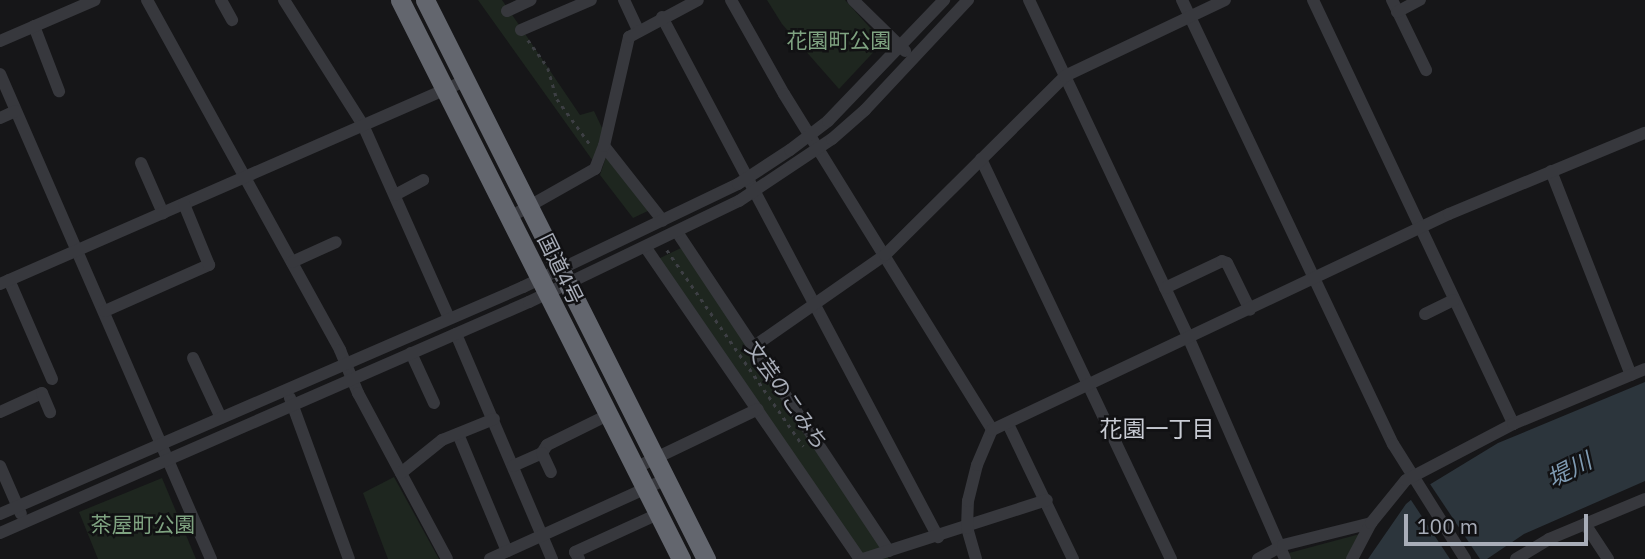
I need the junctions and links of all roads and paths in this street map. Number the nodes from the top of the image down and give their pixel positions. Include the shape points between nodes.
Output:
1 (95, 0) edge
2 (147, 0) edge
3 (221, 0) edge
4 (284, 0) edge
5 (400, 0) edge
6 (425, 0) edge
7 (531, 0) edge
8 (590, 0) edge
9 (624, 0) edge
10 (698, 0) edge
11 (731, 0) edge
12 (853, 0) edge
13 (944, 0) edge
14 (968, 0) edge
15 (1029, 0) edge
16 (1182, 0) edge
17 (1226, 0) edge
18 (1313, 0) edge
19 (1420, 0) edge
20 (66, 6) edge
21 (1395, 6) edge
22 (507, 11) dead end
23 (1190, 17) junction
24 (662, 18) junction
25 (232, 20) dead end
26 (34, 26) junction
27 (521, 30) joint
28 (638, 30) junction
29 (0, 41) edge
30 (900, 47) junction
31 (912, 59) junction
32 (1426, 69) dead end
33 (0, 74) edge
34 (1065, 76) junction
35 (467, 80) junction
36 (446, 89) junction
37 (59, 91) dead end
38 (16, 111) junction
39 (0, 118) edge
40 (363, 125) junction
41 (1645, 133) edge
42 (811, 135) junction
43 (820, 148) junction
44 (602, 152) junction
45 (981, 159) junction
46 (141, 163) dead end
47 (1550, 171) junction
48 (245, 177) junction
49 (747, 178) junction
50 (423, 180) dead end
51 (755, 192) junction
52 (395, 195) junction
53 (184, 204) junction
54 (530, 206) junction
55 (163, 213) junction
56 (510, 216) junction
57 (663, 221) junction
58 (1421, 229) junction
59 (677, 232) junction
60 (336, 242) dead end
61 (646, 248) junction
62 (667, 249) dead end
63 (78, 250) junction
64 (885, 255) junction
65 (292, 262) junction
66 (564, 277) junction
67 (1314, 278) junction
68 (5, 282) edge
69 (545, 286) junction
70 (1165, 288) junction
71 (1454, 300) junction
72 (814, 304) junction
73 (1250, 310) junction
74 (105, 311) junction
75 (1425, 314) dead end
76 (449, 318) junction
77 (456, 334) junction
78 (1189, 339) junction
79 (753, 347) junction
80 (411, 353) junction
81 (192, 358) dead end
82 (346, 363) junction
83 (1645, 369) edge
84 (1631, 375) junction
85 (52, 379) dead end
86 (352, 379) junction
87 (1089, 385) junction
88 (286, 388) junction
89 (782, 390) junction
90 (771, 399) junction
91 (292, 404) junction
92 (434, 404) dead end
93 (758, 408) junction
94 (0, 412) edge
95 (50, 412) dead end
96 (608, 415) junction
97 (220, 418) junction
98 (494, 419) junction
99 (1008, 424) junction
100 (1513, 424) junction
101 (992, 430) junction
102 (458, 434) junction
103 (162, 444) junction
104 (542, 453) junction
105 (808, 454) dead end
106 (656, 458) junction
107 (169, 459) junction
108 (0, 466) edge
109 (513, 466) junction
110 (635, 468) junction
111 (551, 472) dead end
112 (401, 473) junction
113 (666, 479) junction
114 (1413, 481) junction
115 (646, 489) junction
116 (1645, 499) edge
117 (1047, 500) junction
118 (18, 507) junction
119 (658, 513) junction
120 (0, 514) edge
121 (24, 522) junction
122 (1371, 523) junction
123 (1585, 524) junction
124 (967, 528) junction
125 (0, 533) edge
126 (542, 536) junction
127 (938, 537) junction
128 (508, 551) junction
129 (889, 551) junction
130 (1282, 553) edge
131 (211, 559) edge
132 (349, 559) edge
133 (447, 559) edge
134 (490, 559) edge
135 (552, 559) edge
136 (579, 559) edge
137 (681, 559) edge
138 (706, 559) edge
139 (862, 559) edge
140 (976, 559) edge
141 (1073, 559) edge
142 (1171, 559) edge
143 (1258, 559) edge
144 (1353, 559) edge
145 (1465, 559) edge
146 (1516, 559) edge
147 (1608, 559) edge

1 - 20 street
2 - 48 street
3 - 25 street
4 - 40 street
5 - 36 highway, 国道4号
6 - 35 highway, 国道4号
7 - 22 street
8 - 27 street
9 - 28 street
10 - 24 street
11 - 42 street
12 - 30 street
13 - 30 street
14 - 31 street
15 - 34 street
16 - 23 street
17 - 23 street
18 - 58 street
19 - 21 street
20 - 26 street
21 - 32 street
23 - 34 street
23 - 67 street
24 - 28 street
24 - 49 street
26 - 29 street
26 - 37 street
27 - 44 path via 548,68 557,99
28 - 44 street via 626,44
30 - 31 street
30 - 42 street
31 - 43 street
33 - 38 street
34 - 45 street
34 - 70 street
35 - 36 street
35 - 54 highway, 国道4号
36 - 40 street
36 - 56 highway, 国道4号
38 - 39 street
38 - 63 street
40 - 48 street
40 - 52 street
41 - 47 street
42 - 43 street
42 - 49 street
43 - 51 street
43 - 64 street
44 - 54 street via 595,169
44 - 57 street
45 - 64 street
45 - 87 street
46 - 55 street
47 - 58 street
47 - 84 street
48 - 53 street
48 - 65 street
49 - 51 street
49 - 57 street
50 - 52 street
51 - 59 street
51 - 72 street
52 - 76 street
53 - 55 street
53 - 74 street via 209,265
54 - 56 street
54 - 66 highway, 国道4号
55 - 63 street
56 - 69 highway, 国道4号
57 - 66 street
58 - 67 street
58 - 71 street
59 - 61 street
59 - 79 street
60 - 65 street
61 - 66 street
61 - 93 street
62 - 90 path, 文芸のこみち
63 - 68 street
63 - 74 street
64 - 72 street
64 - 101 street
65 - 82 street
66 - 69 street
66 - 106 highway, 国道4号
67 - 73 street
67 - 114 street
68 - 85 street
69 - 76 street
69 - 77 street
69 - 96 highway, 国道4号
70 - 73 street via 1222,261
70 - 78 street
71 - 75 street
71 - 100 street
72 - 79 street
72 - 127 street
73 - 78 street
74 - 103 street
76 - 82 street
77 - 80 street
77 - 98 street
78 - 87 street
78 - 130 street
79 - 89 street
80 - 86 street
80 - 92 street
81 - 97 street
82 - 86 street
82 - 88 street
83 - 84 street
84 - 100 street
86 - 91 street
86 - 112 street
87 - 99 street
87 - 142 street
88 - 91 street
88 - 97 street
89 - 90 path
89 - 129 street
90 - 93 path
90 - 105 path, 文芸のこみち
91 - 107 street
91 - 132 street
93 - 106 street
93 - 139 street
94 - 95 street via 42,393
96 - 104 street via 547,445
96 - 110 highway, 国道4号
97 - 103 street
98 - 102 street
98 - 109 street
99 - 101 street
99 - 117 street
100 - 114 street
101 - 124 street via 972,481
102 - 112 street via 442,440
102 - 128 street
103 - 107 street
103 - 118 street
104 - 109 street
104 - 111 street
106 - 110 street
106 - 113 highway, 国道4号
107 - 121 street
107 - 131 street
108 - 118 street
109 - 126 street
110 - 115 highway, 国道4号
112 - 133 street
113 - 115 street
113 - 138 highway, 国道4号
114 - 122 street via 1401,485
114 - 145 street
115 - 119 highway, 国道4号
115 - 126 street
116 - 123 street
117 - 124 street
117 - 141 street
118 - 120 street
118 - 121 street
119 - 136 street via 575,552
119 - 137 highway, 国道4号
121 - 125 street
122 - 130 street
122 - 144 street
123 - 146 street
123 - 147 street
124 - 127 street
124 - 140 street
126 - 128 street
126 - 135 street
127 - 129 street
128 - 134 street
129 - 139 street
130 - 143 street

